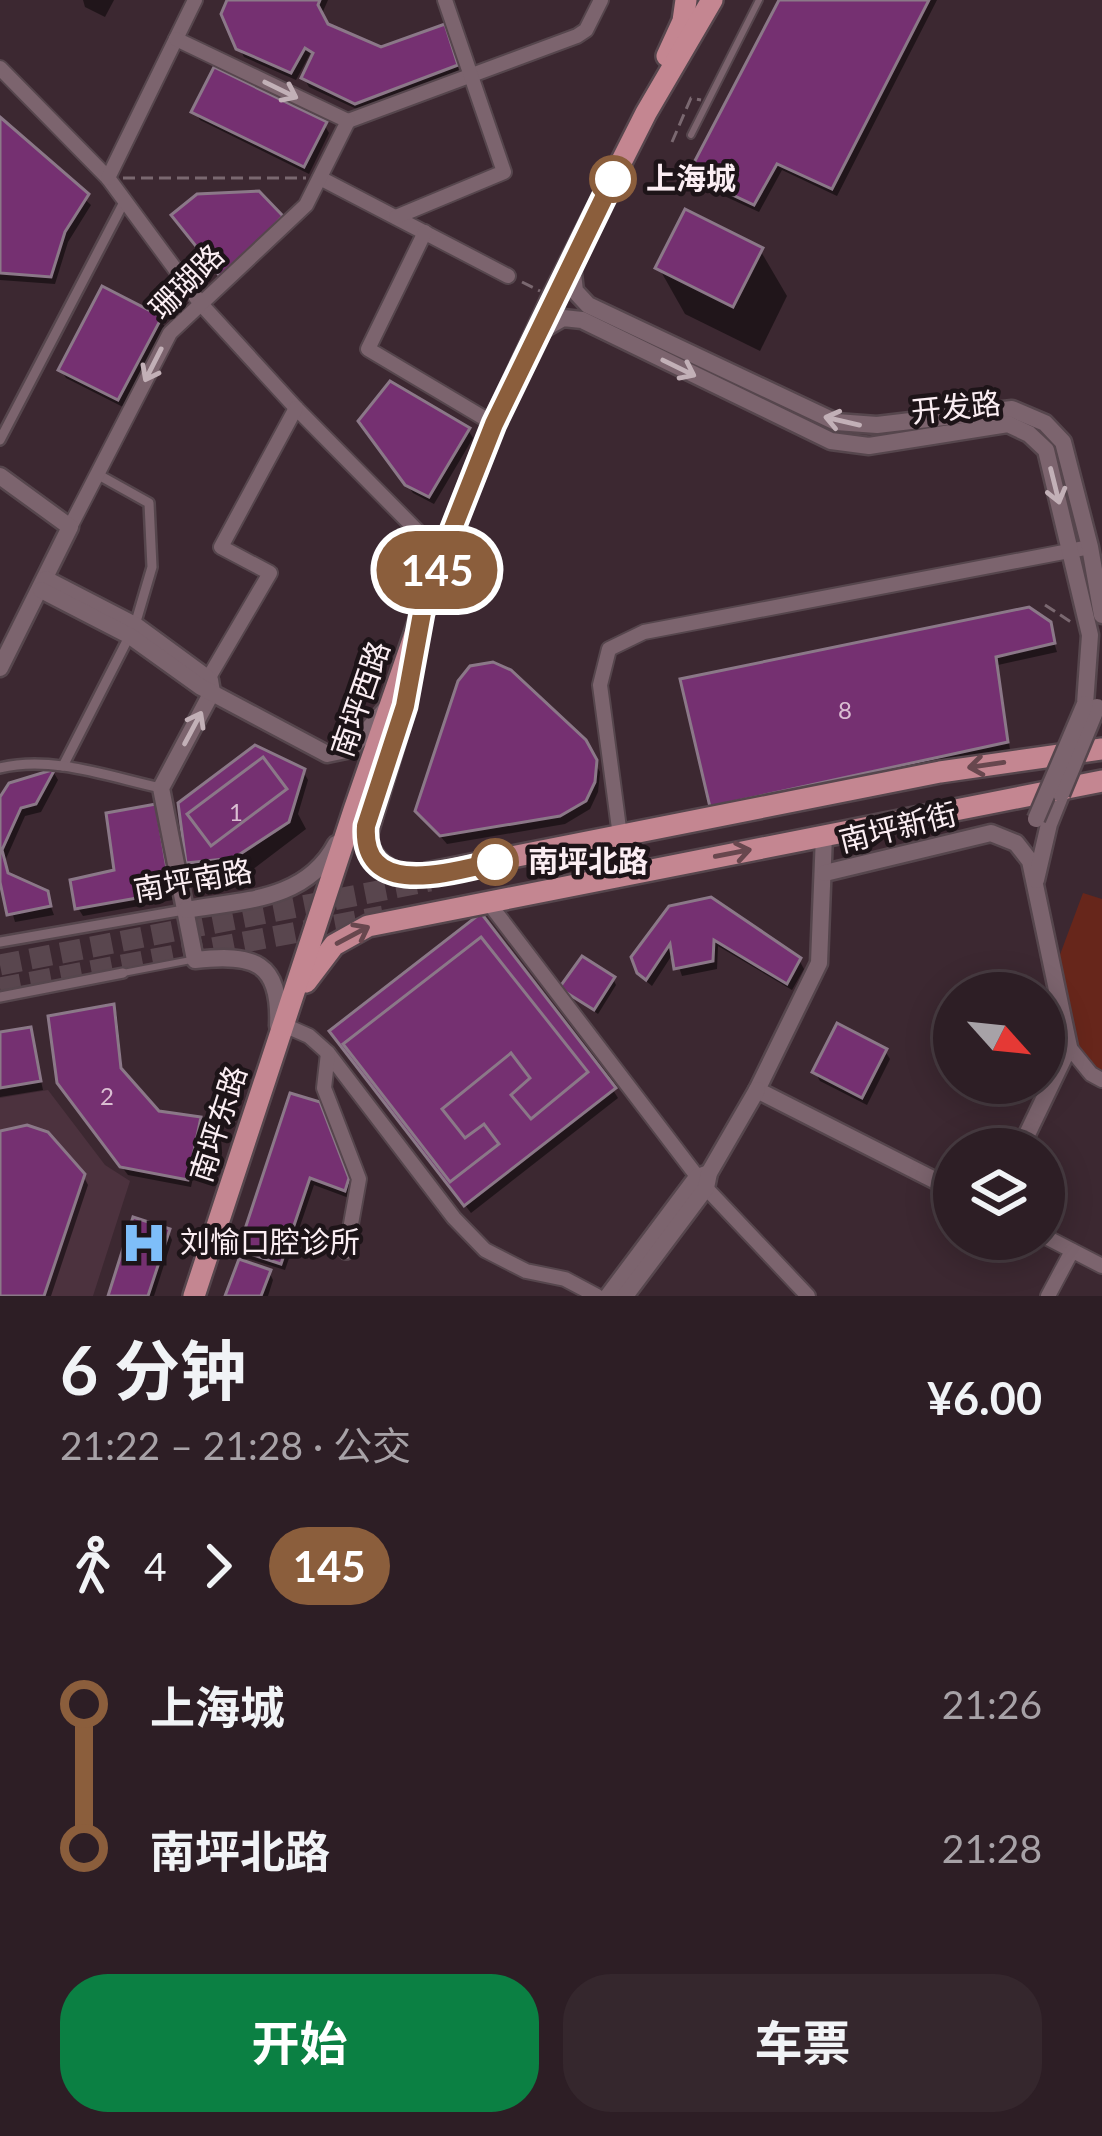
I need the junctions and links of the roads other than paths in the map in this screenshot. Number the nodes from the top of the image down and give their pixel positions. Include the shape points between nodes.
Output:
1 (196, 0) edge
2 (445, 0) edge
3 (601, 0) edge
4 (686, 0) edge
5 (712, 0) edge
6 (759, 0) edge
7 (176, 39) junction
8 (0, 68) edge
9 (470, 73) junction
10 (646, 113) junction
11 (348, 122) junction
12 (691, 135) dead end
13 (108, 178) junction
14 (320, 178) junction
15 (124, 202) junction
16 (396, 217) junction
17 (425, 232) junction
18 (573, 258) junction
19 (508, 276) road end
20 (201, 304) junction
21 (536, 333) junction
22 (296, 408) junction
23 (494, 424) junction
24 (0, 440) edge
25 (97, 474) junction
26 (0, 476) edge
27 (70, 527) junction
28 (1090, 548) junction
29 (1071, 550) junction
30 (442, 556) junction
31 (44, 584) junction
32 (422, 613) junction
33 (1102, 615) edge
34 (133, 631) junction
35 (0, 668) edge
36 (208, 686) junction
37 (1094, 701) edge
38 (392, 702) junction
39 (1102, 749) edge
40 (63, 766) junction
41 (0, 768) edge
42 (1102, 781) edge
43 (160, 788) junction
44 (1050, 793) junction
45 (1102, 796) edge
46 (354, 810) junction
47 (991, 833) junction
48 (824, 835) junction
49 (620, 836) junction
50 (825, 873) junction
51 (1035, 886) junction
52 (488, 902) junction
53 (186, 910) junction
54 (0, 941) edge
55 (195, 960) junction
56 (124, 974) joint
57 (0, 997) edge
58 (281, 1032) junction
59 (1070, 1046) junction
60 (328, 1053) junction
61 (1102, 1080) edge
62 (757, 1090) junction
63 (1030, 1128) edge
64 (704, 1179) junction
65 (933, 1179) edge
66 (1065, 1247) edge
67 (1072, 1251) junction
68 (346, 1252) dead end
69 (1102, 1266) edge
70 (194, 1296) edge
71 (597, 1296) edge
72 (608, 1296) edge
73 (626, 1296) edge
74 (808, 1296) edge
75 (1048, 1296) edge

1 - 7 street
2 - 9 street
3 - 9 street via 577,36
4 - 10 main road
5 - 10 main road, 南坪西路
6 - 12 lane
7 -> 11 street
7 - 13 street
8 - 13 street
9 - 11 street
9 - 16 street via 504,172
10 - 18 main road, 南坪西路
11 - 14 street, 珊瑚路
13 - 15 street
14 - 16 street
14 - 20 street, 珊瑚路 via 306,205
15 - 20 street
15 - 24 street
16 - 17 street
17 - 19 street
17 - 23 street via 368,349
18 - 21 main road, 南坪西路
28 -> 18 street, 开发路 via 1063,442 1045,423 1012,409 877,425 836,422 588,305 575,291
20 - 22 street
20 -> 25 street, 珊瑚路 via 170,333
21 - 23 main road, 南坪西路
21 -> 29 street, 开发路 via 563,317 582,320 831,441 868,446 1007,424 1046,450
22 - 30 street
22 - 36 street via 221,547 270,572
23 - 30 main road, 南坪西路
25 - 27 street, 珊瑚路
25 - 34 street via 148,503 152,567
26 - 27 street
27 - 31 street, 珊瑚路
28 - 29 street
28 - 33 street, 开发路
29 - 37 street, 开发路
29 - 49 street via 644,632 610,650 600,685
30 - 32 main road, 南坪西路
31 - 34 street
31 - 35 street, 珊瑚路
32 - 38 main road, 南坪西路
32 - 49 main road via 405,706 366,826 374,860 398,874 427,876
34 - 36 street
34 - 40 street
36 - 38 street via 327,754 351,749
43 -> 36 street
37 - 44 street, 开发路, bridge
37 - 47 street, 开发路, bridge via 1036,819
38 - 46 main road, 南坪西路
39 -> 49 main road via 940,772
40 - 41 street
40 - 43 street
42 - 44 main road
43 - 53 street
44 - 45 main road
44 - 48 main road
44 - 51 street, 开发路
46 - 53 street, 南坪南路 via 328,861 305,882
46 - 58 main road, 南坪西路
47 - 50 street, 南坪新街
47 - 51 street, 南坪新街 via 1016,843
48 - 50 street, 南坪新街
52 -> 48 main road
50 - 62 street, 南坪新街 via 819,963
51 - 59 street, 南坪新街
58 -> 52 main road via 318,962 349,935
52 - 64 street
53 - 54 street, 南坪南路
53 - 55 street
55 - 56 lane
55 - 58 street via 231,956 270,976 280,991
56 - 57 street
58 - 60 street via 309,1036
58 - 70 main road, 南坪东路
59 - 61 street
59 - 63 street
60 - 68 street via 324,1088 359,1179
60 - 71 street via 485,1250
62 - 64 street, 南坪新街
62 - 65 street
64 - 72 street
64 - 73 street
64 - 74 street
66 - 67 street
67 - 69 street
67 - 75 street

